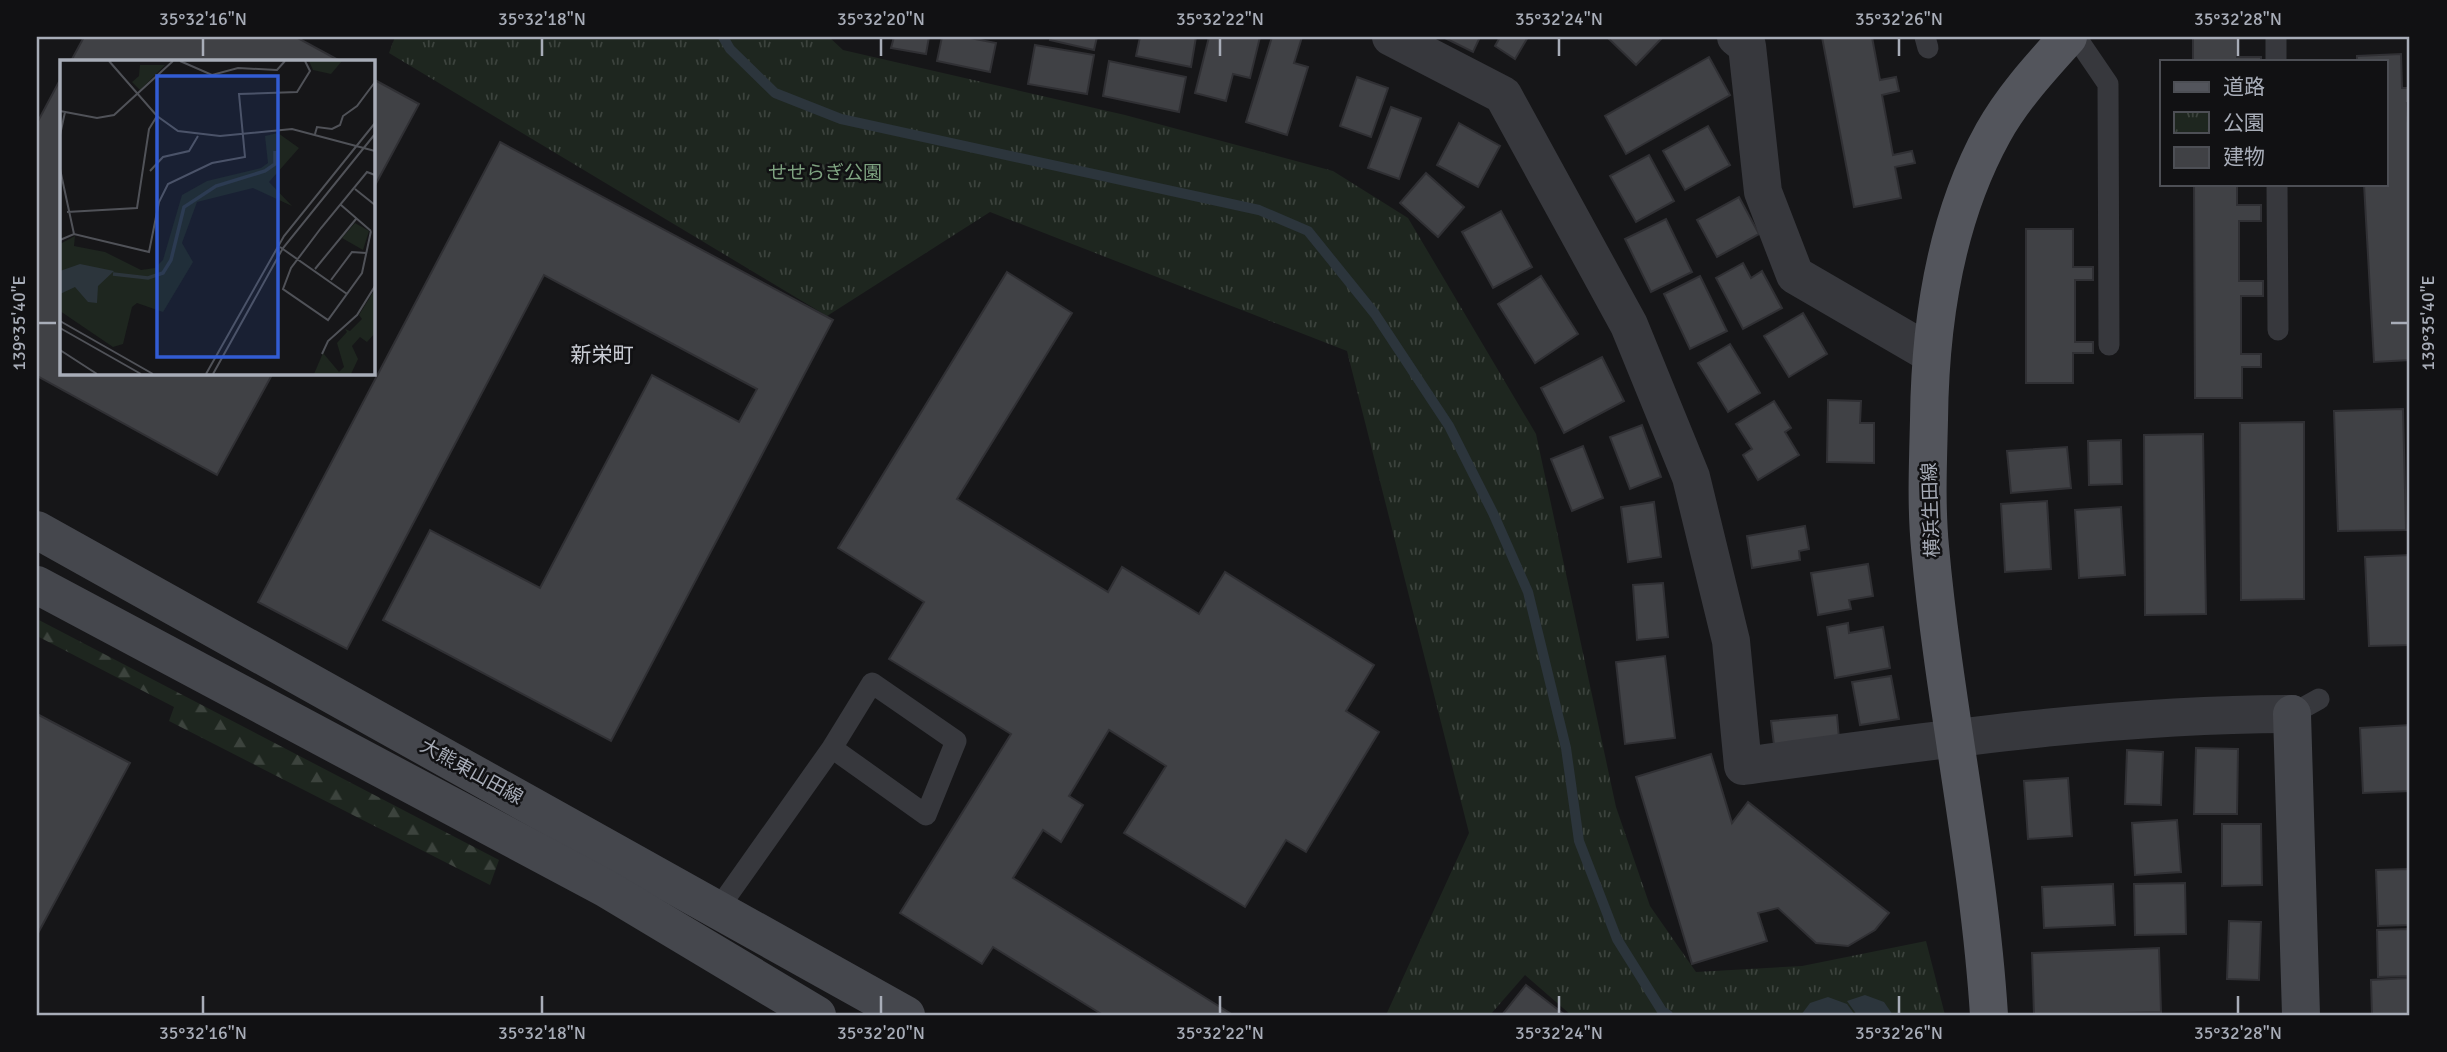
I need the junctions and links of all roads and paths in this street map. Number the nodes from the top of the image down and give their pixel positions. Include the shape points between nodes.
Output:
1 (1391, 37) edge
2 (1736, 37) edge
3 (2067, 37) edge
4 (2076, 37) edge
5 (2276, 37) edge
6 (2276, 60) edge
7 (2277, 186) edge
8 (2278, 330) dead end
9 (2109, 345) dead end
10 (1931, 354) junction
11 (37, 530) edge
12 (37, 585) edge
13 (1953, 738) junction
14 (832, 748) junction
15 (718, 909) junction
16 (817, 1015) edge
17 (906, 1015) edge
18 (1989, 1015) edge
19 (2301, 1015) edge

1 - 13 street via 1503,95 1629,325 1691,477 1731,641 1742,766
2 - 10 street via 1747,46 1763,192 1795,275
3 - 10 main road, 横浜生田線 via 2026,83 1993,133 1968,186 1948,253
4 - 9 lane via 2108,84
5 - 6 lane
7 - 8 lane
10 - 13 main road, 横浜生田線 via 1929,544
11 - 15 street, 大熊東山田線
12 - 16 street, 大熊東山田線 via 605,888
13 - 18 main road, 横浜生田線 via 1984,946
13 - 19 street via 2306,707
14 - 14 lane via 926,815 956,741 872,683
14 - 15 lane
15 - 17 street, 大熊東山田線

